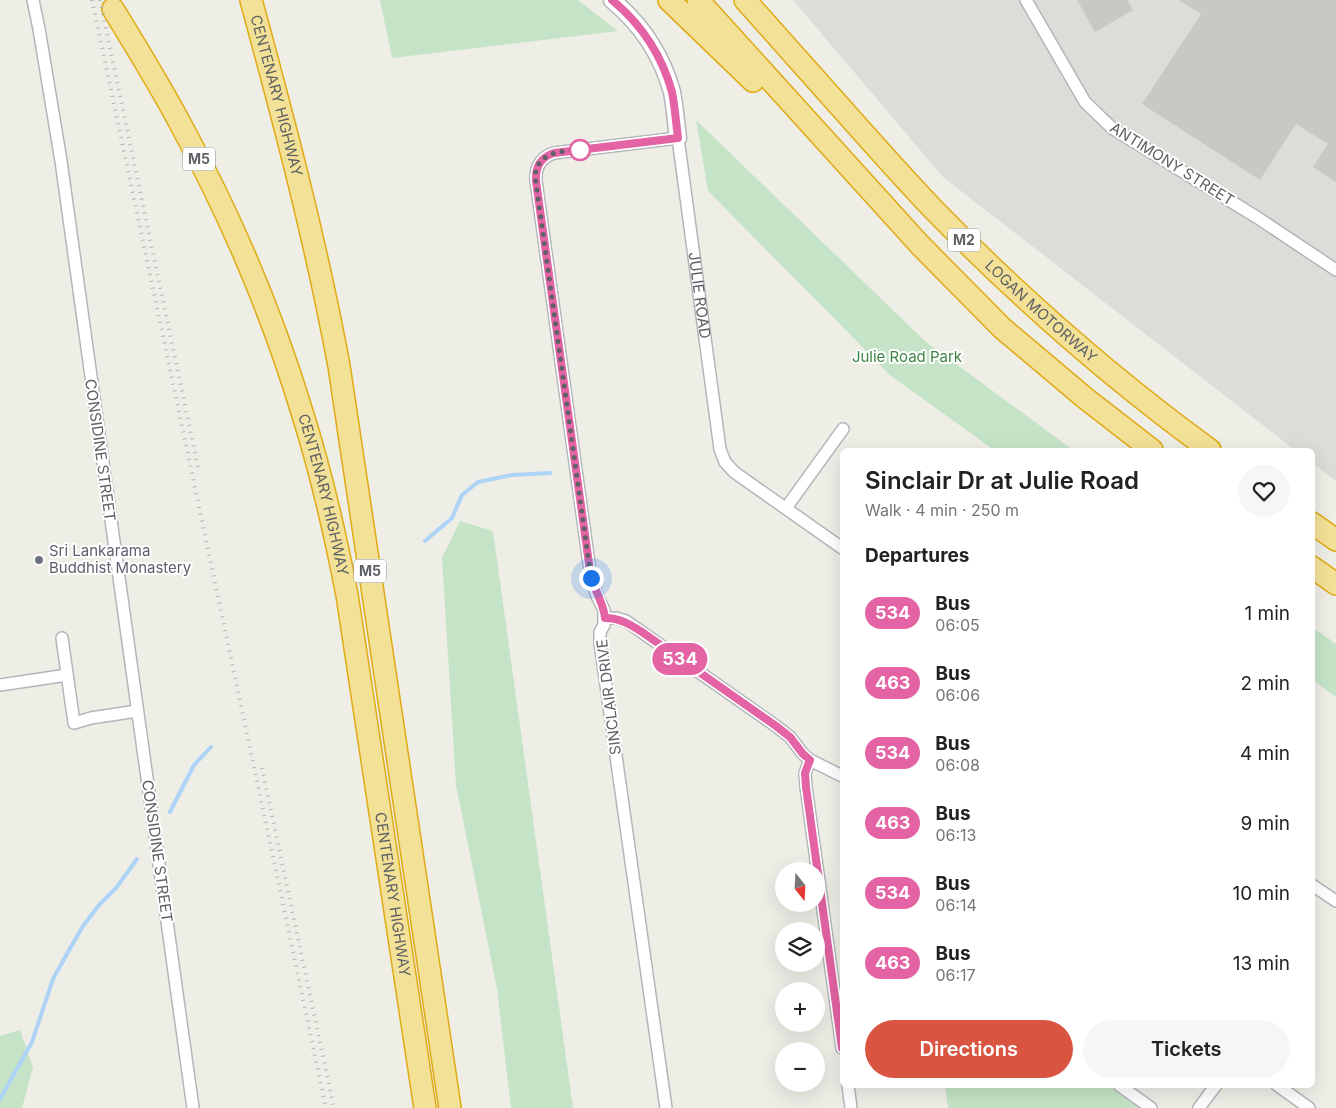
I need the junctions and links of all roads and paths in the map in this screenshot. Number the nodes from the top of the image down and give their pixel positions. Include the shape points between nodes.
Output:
1 (33, 0) edge
2 (251, 0) edge
3 (612, 0) edge
4 (669, 0) edge
5 (698, 0) edge
6 (745, 0) edge
7 (1026, 0) edge
8 (114, 9) dead end
9 (792, 105) junction
10 (678, 138) junction
11 (1336, 270) edge
12 (843, 429) dead end
13 (1149, 448) edge
14 (1207, 448) edge
15 (786, 508) junction
16 (1315, 525) edge
17 (1336, 540) edge
18 (840, 547) edge
19 (1315, 569) edge
20 (1336, 584) edge
21 (605, 618) junction
22 (62, 638) dead end
23 (66, 674) junction
24 (0, 684) edge
25 (137, 711) junction
26 (810, 760) junction
27 (840, 775) edge
28 (1315, 886) edge
29 (1336, 901) edge
30 (840, 1034) edge
31 (848, 1088) edge
32 (1123, 1088) edge
33 (1214, 1088) edge
34 (1281, 1088) edge
35 (193, 1108) edge
36 (424, 1108) edge
37 (450, 1108) edge
38 (666, 1108) edge
39 (851, 1108) edge
40 (1151, 1108) edge
41 (1199, 1108) edge
42 (1309, 1108) edge

1 - 25 street, CONSIDINE STREET via 61,161
2 - 37 highway, CENTENARY HIGHWAY / M5 via 312,234 339,366
3 - 10 street, JULIE ROAD via 644,34 661,62 672,94
4 - 9 highway via 770,97
5 - 9 highway, M2
6 - 14 highway, LOGAN MOTORWAY / M2 via 919,194 985,261 1101,365
7 - 11 street, ANTIMONY STREET via 1085,102 1112,128
8 - 36 highway, CENTENARY HIGHWAY / M5 via 182,127 239,242 302,412 334,528 347,595
9 - 13 highway, M2 via 920,245 1002,328
10 - 15 street, JULIE ROAD via 720,449 734,472
10 - 21 street, SINCLAIR DRIVE via 554,153 543,159 536,171 591,578
12 - 15 street
15 - 18 street, JULIE ROAD
16 - 17 highway
19 - 20 highway
21 - 26 street via 626,621 642,632 776,726
21 - 38 street, SINCLAIR DRIVE via 600,643
22 - 23 street
23 - 24 street
23 - 25 street via 74,723
25 - 35 street, CONSIDINE STREET
26 - 27 street
26 - 30 street via 805,773 806,787
28 - 29 street
31 - 39 street
32 - 40 street
33 - 41 street
34 - 42 street

